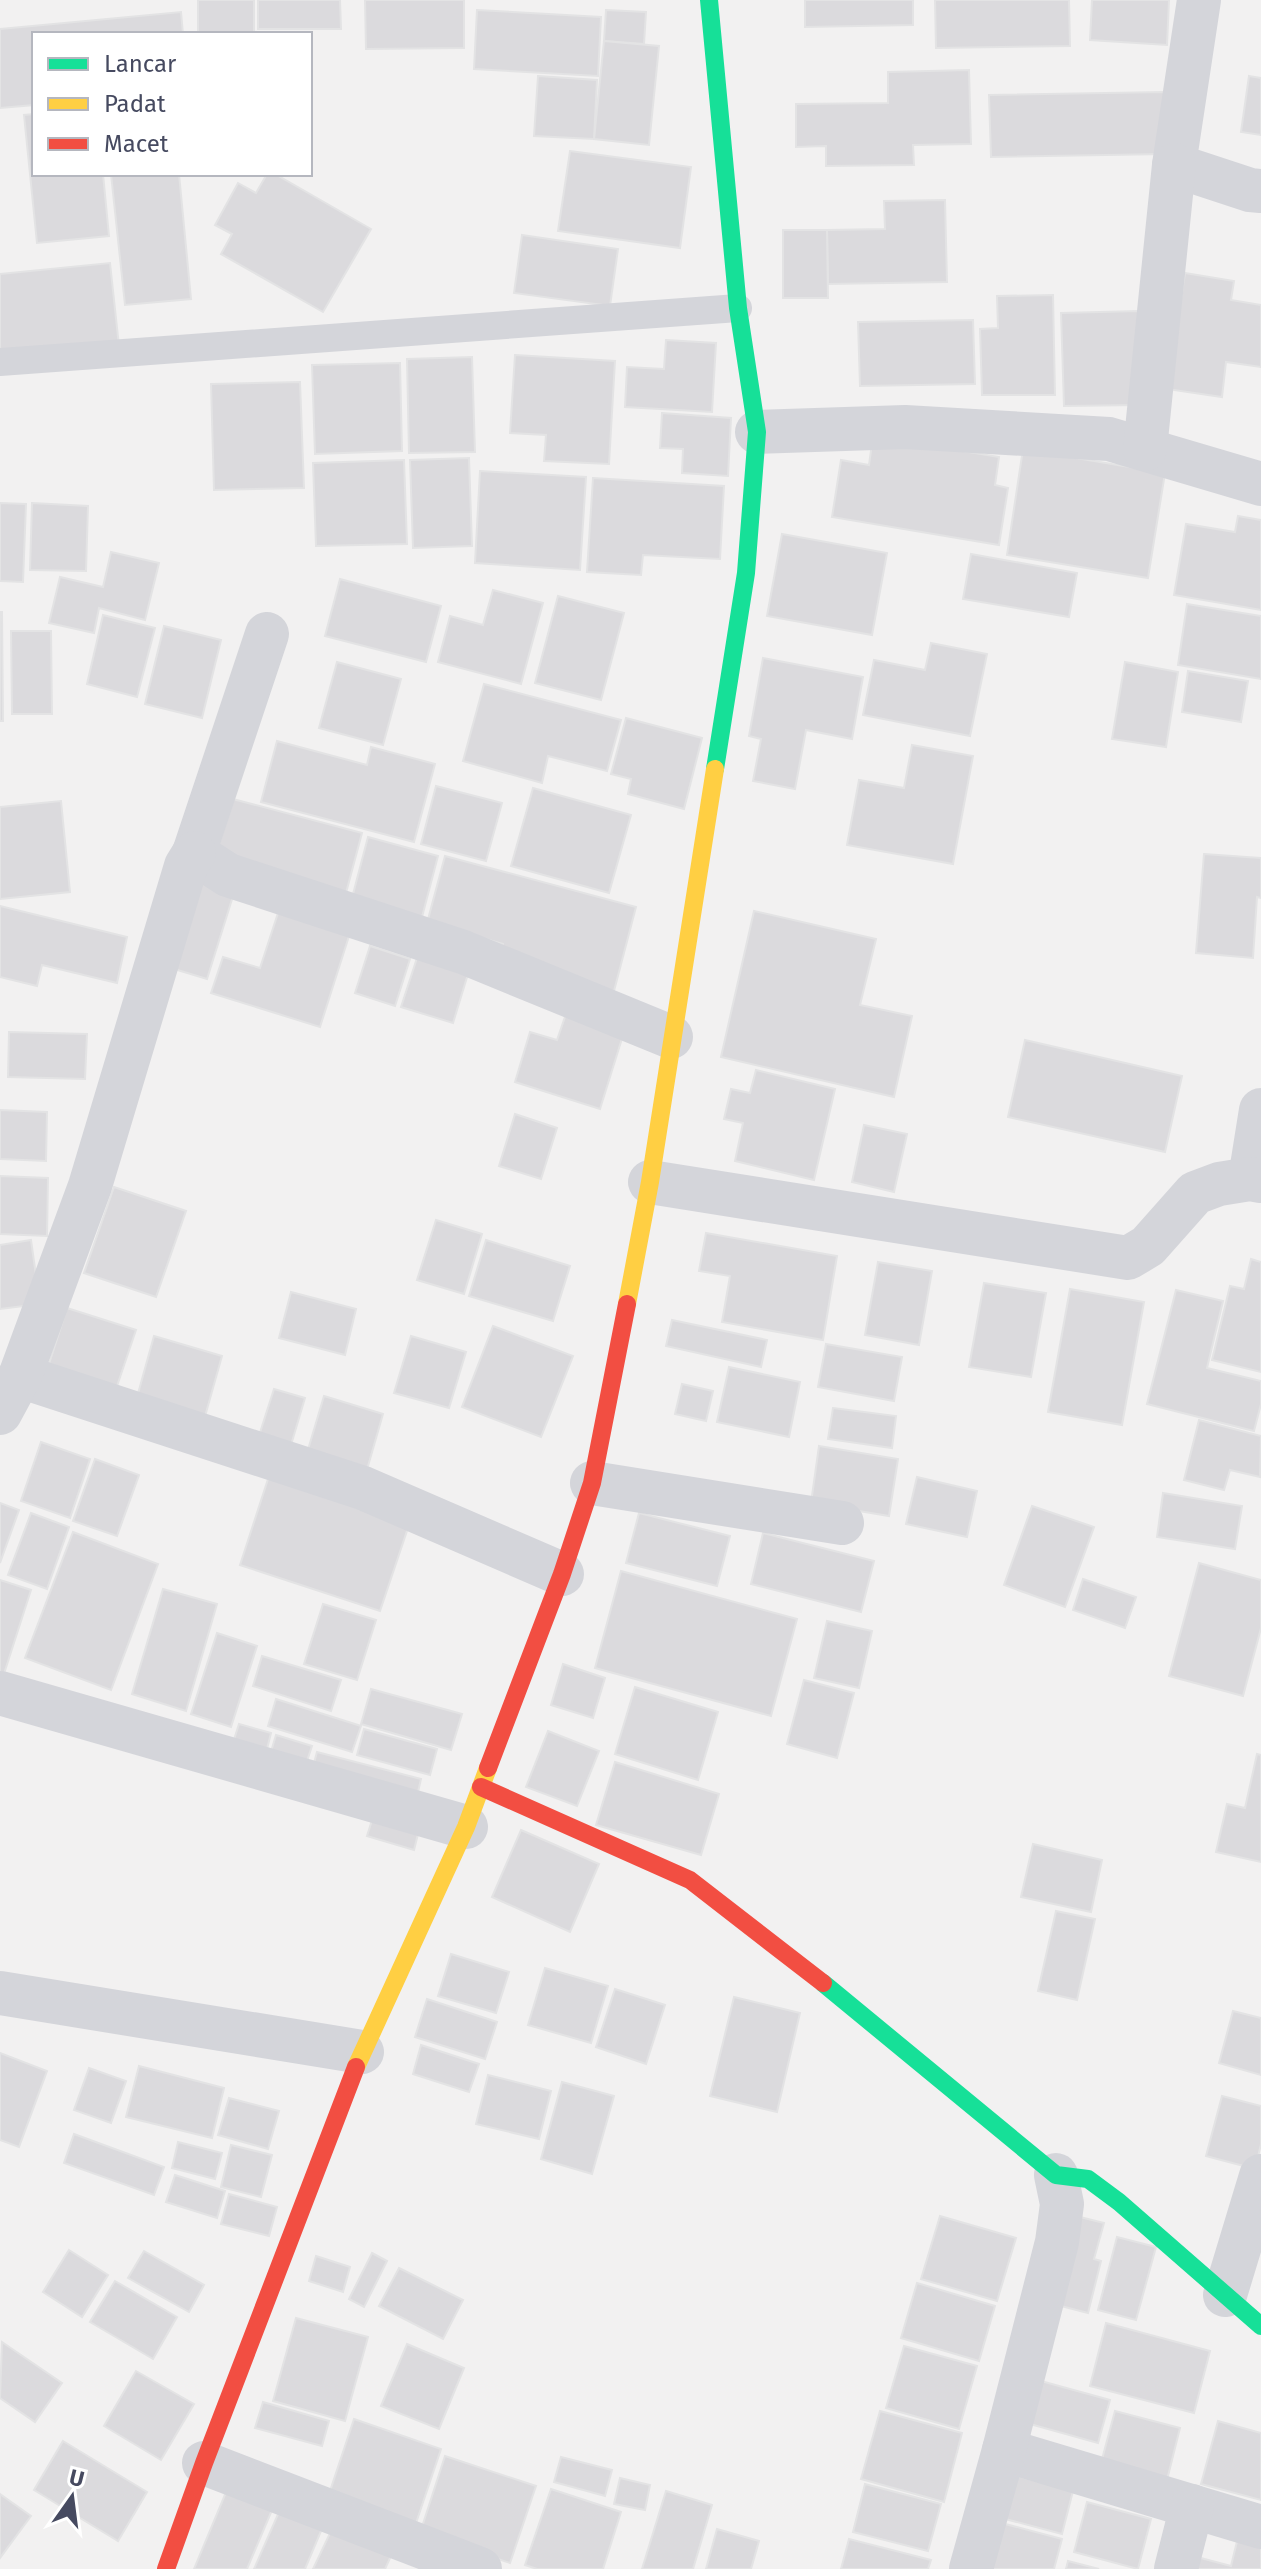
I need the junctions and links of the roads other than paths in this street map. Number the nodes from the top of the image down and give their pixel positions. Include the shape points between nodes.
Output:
1 (709, 0) edge
2 (1199, 0) edge
3 (1174, 165) junction
4 (1261, 191) edge
5 (738, 308) junction
6 (0, 362) edge
7 (757, 432) junction
8 (1145, 449) junction
9 (1261, 484) edge
10 (267, 634) dead end
11 (194, 853) junction
12 (671, 1037) junction
13 (1261, 1110) edge
14 (1255, 1180) edge
15 (650, 1182) junction
16 (10, 1395) edge
17 (592, 1483) junction
18 (842, 1523) dead end
19 (562, 1574) junction
20 (0, 1693) edge
21 (473, 1807) junction
22 (0, 1993) edge
23 (362, 2052) junction
24 (1056, 2175) junction
25 (1261, 2176) edge
26 (1225, 2295) junction
27 (1261, 2326) edge
28 (1004, 2450) junction
29 (204, 2463) junction
30 (1192, 2506) junction
31 (1261, 2527) edge
32 (166, 2569) edge
33 (480, 2569) edge
34 (971, 2569) edge
35 (1176, 2569) edge

1 - 5 street
2 - 3 street
3 - 4 street
3 - 8 street
5 - 6 lane
5 - 7 street
7 - 8 street via 905,427 1109,439
7 - 12 street via 746,573
8 - 9 street
10 - 11 street
11 - 12 street via 228,875 463,952
11 - 16 street via 90,1186
12 - 15 street
13 - 14 street
14 - 15 street via 1195,1193 1148,1246 1128,1258
15 - 17 street
16 - 19 street via 363,1488
17 - 18 street
17 - 19 street
19 - 21 street
20 - 21 street
21 - 23 street
21 - 24 street via 690,1880
22 - 23 street
23 - 29 street
24 - 26 street via 1088,2179
24 - 28 street via 1062,2204 1057,2242
25 - 26 street
26 - 27 street
28 - 30 street
28 - 34 street
29 - 32 street
29 - 33 street
30 - 31 street
30 - 35 street

